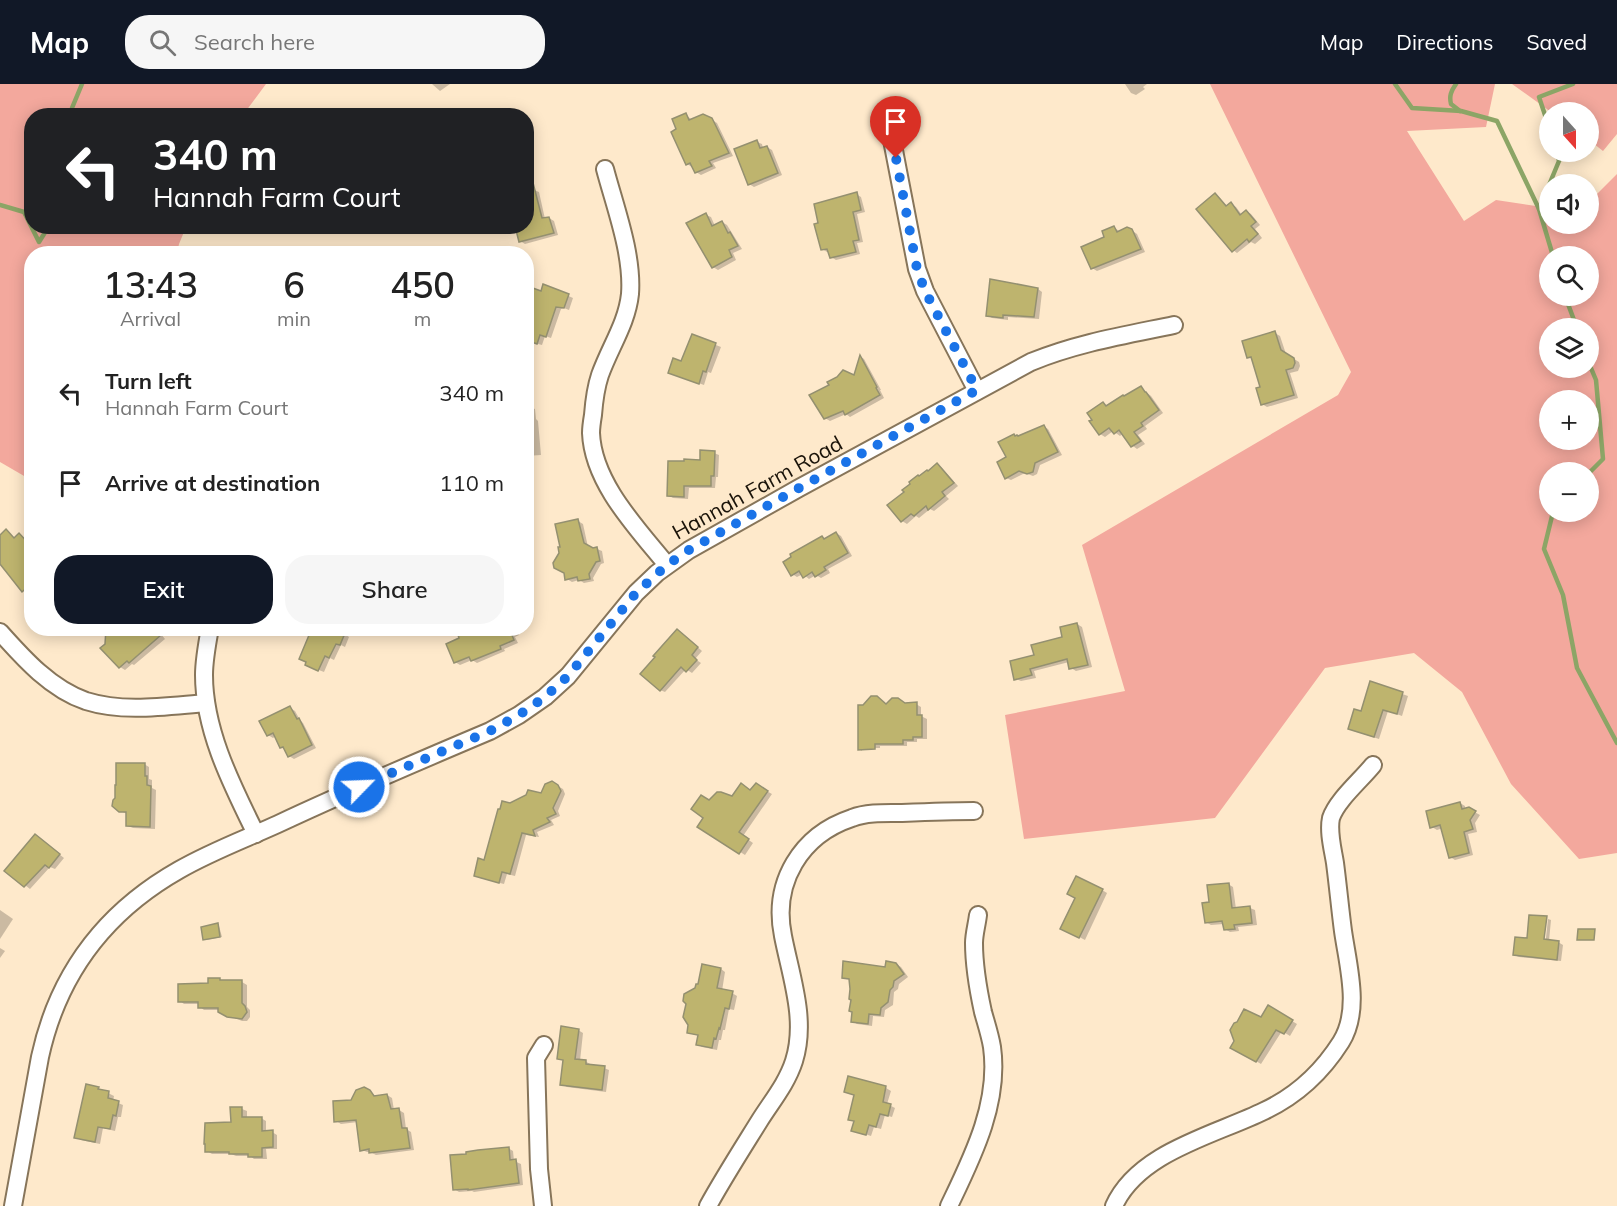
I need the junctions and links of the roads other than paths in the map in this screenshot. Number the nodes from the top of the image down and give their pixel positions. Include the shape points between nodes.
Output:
1 (892, 140) dead end
2 (605, 169) dead end
3 (1174, 325) dead end
4 (977, 390) junction
5 (667, 565) junction
6 (0, 632) edge
7 (209, 636) edge
8 (206, 703) junction
9 (1373, 765) dead end
10 (974, 811) dead end
11 (256, 834) junction
12 (978, 915) dead end
13 (544, 1045) dead end
14 (13, 1206) edge
15 (543, 1206) edge
16 (708, 1206) edge
17 (949, 1206) edge
18 (1114, 1206) edge

1 - 4 street via 917,269
2 - 5 street via 627,256 629,296 622,326 598,379 591,433 601,473 611,491
3 - 4 street, Hannah Farm Road via 1052,354
4 - 5 street, Hannah Farm Road
5 - 11 street, Hannah Farm Road via 636,593 568,676 519,715
6 - 8 street via 47,679 85,700 125,707
7 - 8 street via 204,675
8 - 11 street via 220,753
9 - 18 street via 1336,808 1331,820 1351,992 1351,1011 1342,1041 1310,1080 1289,1096 1161,1157 1127,1184
10 - 16 street via 853,817 825,830 804,849 785,880 780,908 800,1030 794,1061 781,1090
11 - 14 street, Hannah Farm Road via 152,886 103,929 69,975 44,1036
12 - 17 street via 975,971 992,1047 991,1093 972,1157
13 - 15 street via 536,1058

